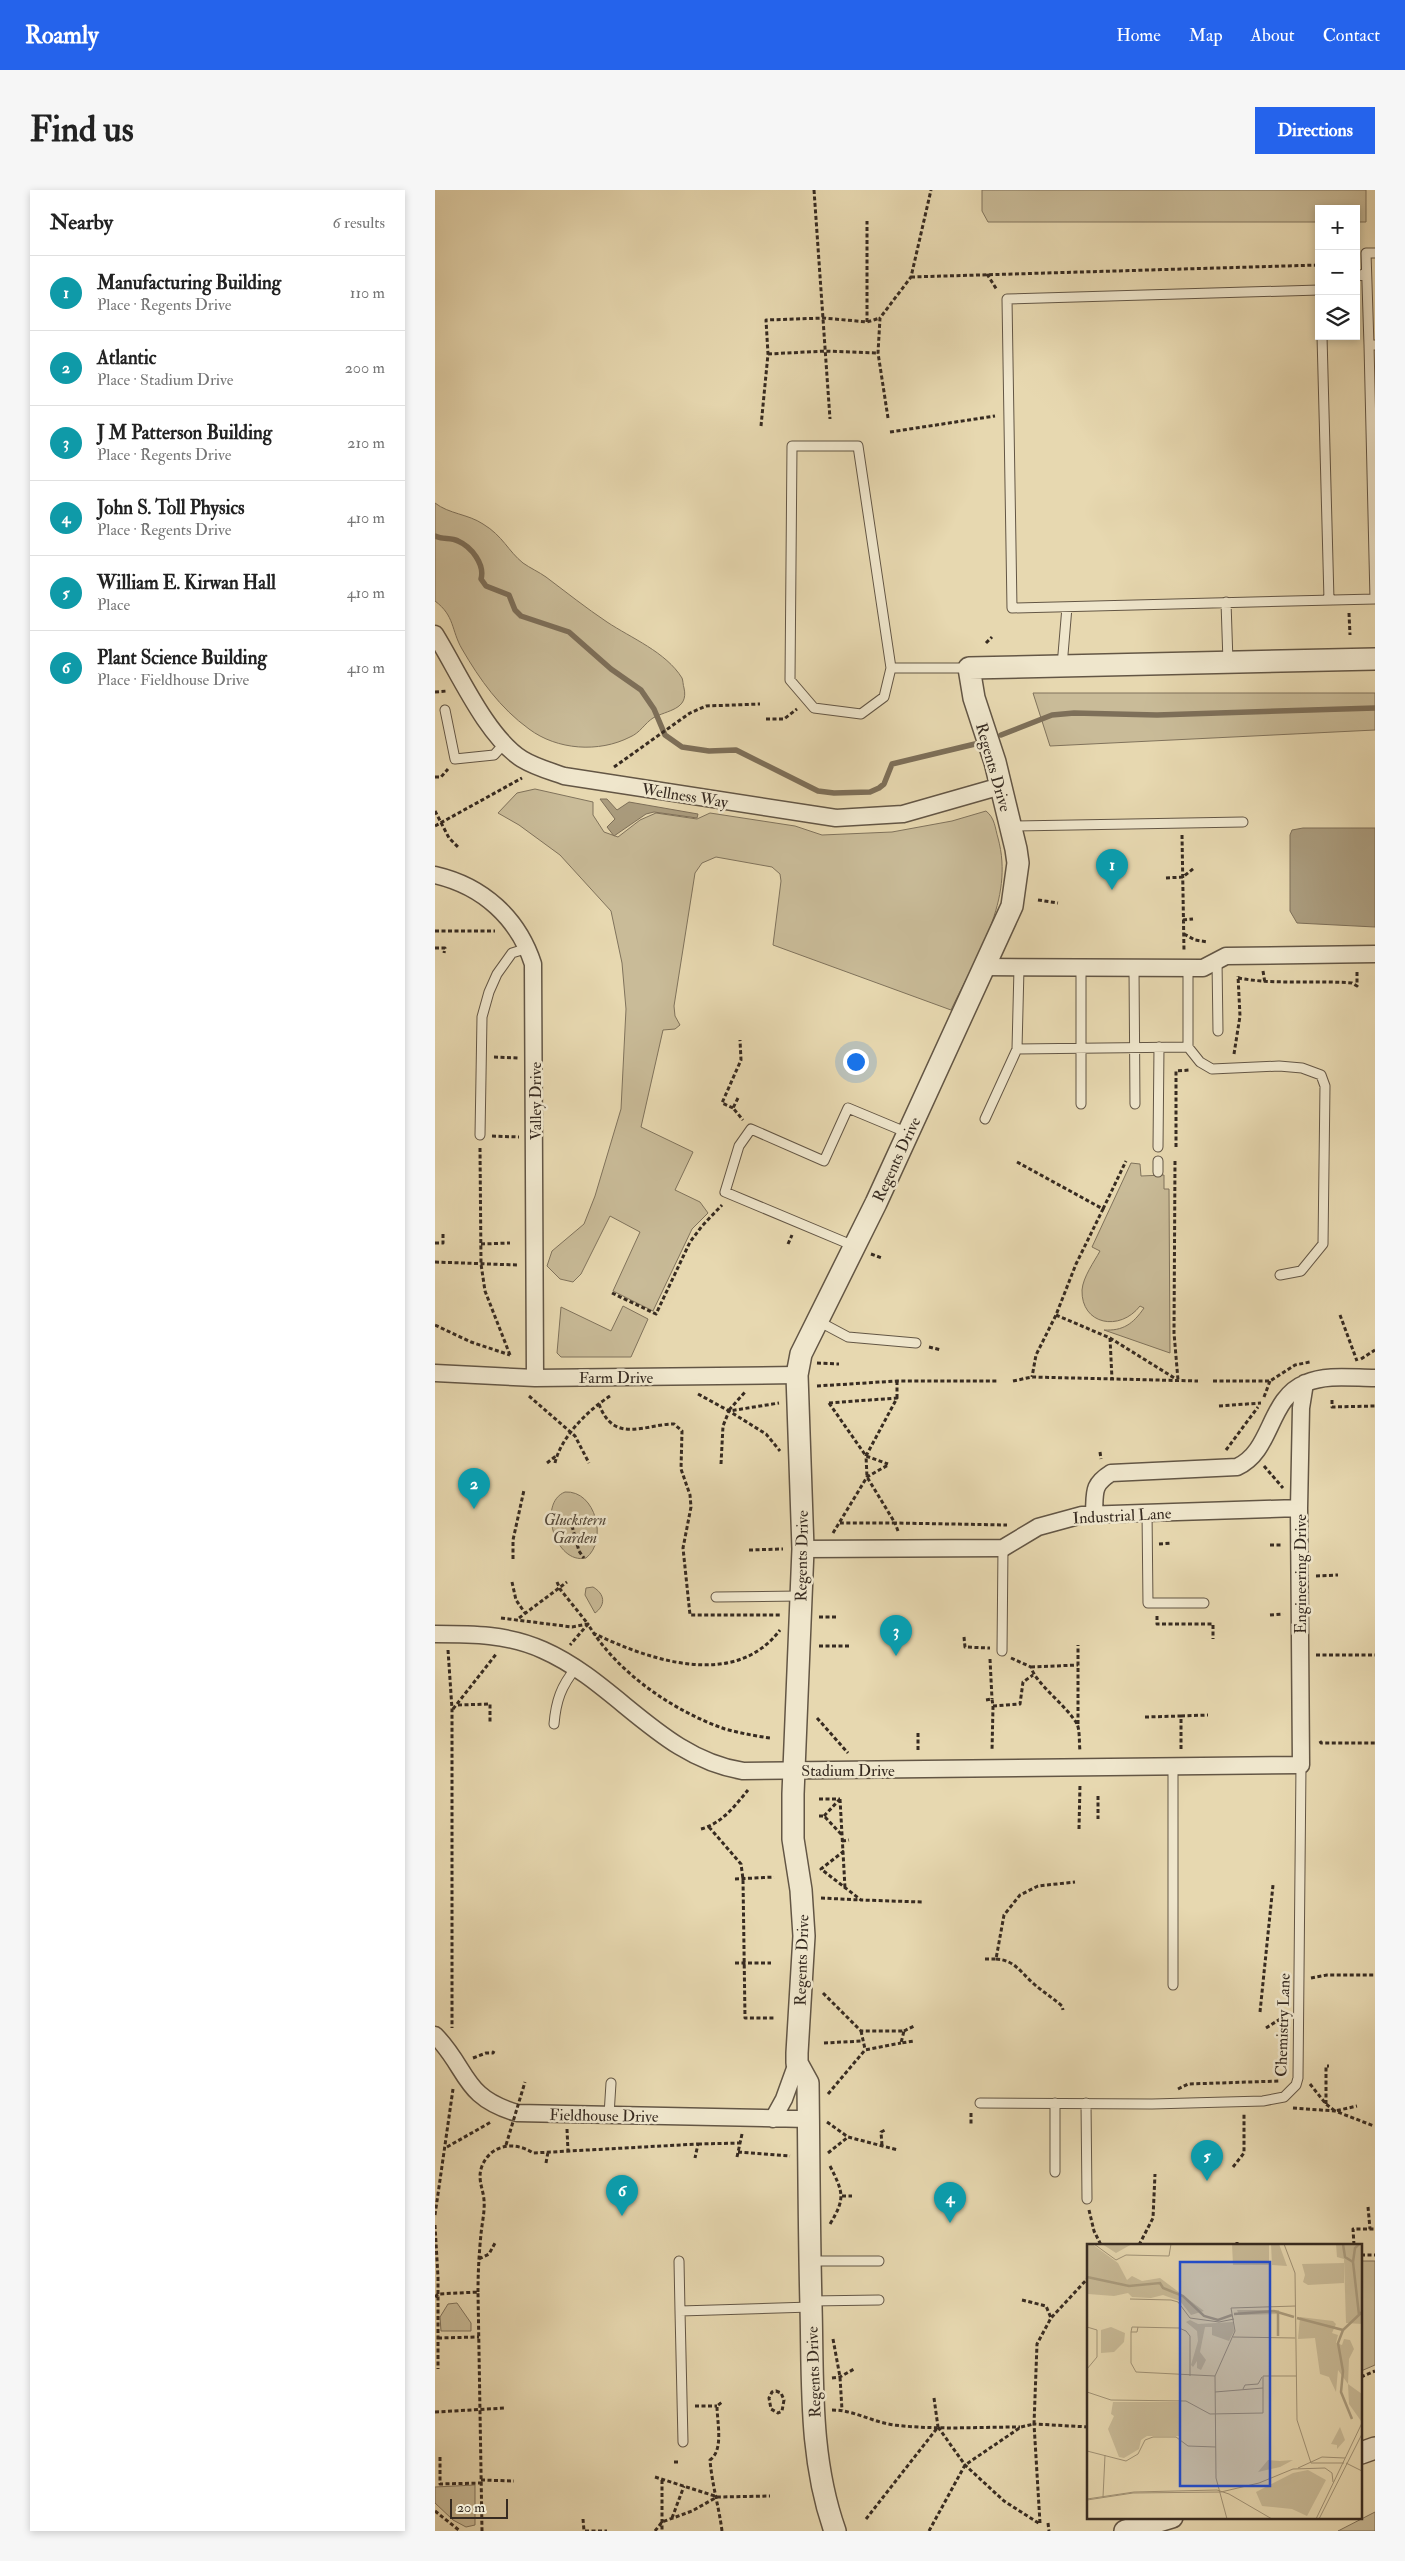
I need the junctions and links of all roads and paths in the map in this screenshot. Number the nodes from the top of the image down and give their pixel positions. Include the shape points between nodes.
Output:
1 (815, 190) edge
2 (931, 190) edge
3 (867, 221) dead end
4 (1370, 253) edge
5 (1315, 264) edge
6 (1366, 273) junction
7 (987, 274) junction
8 (1360, 275) edge
9 (911, 277) junction
10 (997, 290) dead end
11 (1315, 290) edge
12 (1371, 300) edge
13 (824, 318) junction
14 (880, 318) junction
15 (867, 322) junction
16 (1322, 340) edge
17 (1372, 345) edge
18 (826, 351) junction
19 (878, 353) junction
20 (768, 354) junction
21 (1009, 416) junction
22 (888, 418) dead end
23 (830, 419) dead end
24 (761, 426) dead end
25 (890, 432) dead end
26 (1374, 544) edge
27 (1375, 599) edge
28 (1329, 600) junction
29 (1349, 600) junction
30 (1226, 602) junction
31 (1067, 606) junction
32 (435, 634) edge
33 (1350, 635) dead end
34 (992, 636) dead end
35 (986, 643) dead end
36 (1375, 658) edge
37 (1228, 662) junction
38 (891, 668) junction
39 (969, 668) junction
40 (1062, 668) junction
41 (807, 700) junction
42 (760, 704) dead end
43 (445, 710) dead end
44 (766, 719) dead end
45 (499, 749) junction
46 (614, 766) dead end
47 (1001, 786) junction
48 (435, 811) edge
49 (442, 822) junction
50 (1243, 822) dead end
51 (435, 826) edge
52 (1011, 826) junction
53 (1182, 842) dead end
54 (459, 848) dead end
55 (1194, 868) dead end
56 (435, 875) edge
57 (1183, 877) junction
58 (1166, 878) dead end
59 (1038, 900) dead end
60 (1058, 903) dead end
61 (1183, 920) junction
62 (1193, 920) dead end
63 (435, 931) edge
64 (491, 931) dead end
65 (1184, 934) junction
66 (1208, 942) dead end
67 (435, 948) edge
68 (528, 948) junction
69 (445, 953) dead end
70 (1375, 954) edge
71 (1224, 958) junction
72 (1356, 965) dead end
73 (984, 967) junction
74 (1019, 968) junction
75 (1081, 968) junction
76 (1134, 968) junction
77 (1188, 968) junction
78 (1238, 978) junction
79 (1218, 1032) dead end
80 (740, 1040) dead end
81 (1133, 1047) junction
82 (1159, 1047) junction
83 (1188, 1047) junction
84 (1081, 1048) junction
85 (1017, 1049) junction
86 (482, 1057) junction
87 (521, 1058) dead end
88 (1212, 1069) junction
89 (1232, 1069) junction
90 (738, 1098) dead end
91 (1081, 1104) dead end
92 (1135, 1104) dead end
93 (733, 1108) junction
94 (985, 1119) dead end
95 (751, 1129) junction
96 (908, 1133) junction
97 (479, 1135) junction
98 (522, 1137) dead end
99 (1158, 1147) dead end
100 (1176, 1147) dead end
101 (1126, 1161) dead end
102 (1158, 1161) dead end
103 (1175, 1161) dead end
104 (1017, 1162) dead end
105 (1027, 1163) dead end
106 (1027, 1168) junction
107 (1158, 1172) dead end
108 (729, 1194) junction
109 (1103, 1209) junction
110 (443, 1233) dead end
111 (435, 1243) edge
112 (510, 1243) dead end
113 (481, 1244) junction
114 (855, 1246) junction
115 (435, 1262) edge
116 (481, 1264) junction
117 (518, 1265) dead end
118 (1281, 1275) dead end
119 (612, 1293) dead end
120 (1056, 1315) junction
121 (1340, 1315) dead end
122 (817, 1321) junction
123 (435, 1325) edge
124 (1110, 1338) junction
125 (916, 1343) dead end
126 (1375, 1350) edge
127 (839, 1364) dead end
128 (435, 1373) edge
129 (807, 1375) junction
130 (1033, 1377) junction
131 (535, 1378) junction
132 (1375, 1378) edge
133 (1112, 1379) junction
134 (1178, 1380) junction
135 (897, 1381) junction
136 (998, 1381) dead end
137 (1013, 1381) dead end
138 (1198, 1381) dead end
139 (1271, 1381) dead end
140 (1305, 1383) junction
141 (749, 1388) dead end
142 (521, 1390) dead end
143 (692, 1391) dead end
144 (617, 1392) dead end
145 (897, 1398) junction
146 (1332, 1400) dead end
147 (785, 1402) dead end
148 (1261, 1403) junction
149 (599, 1404) junction
150 (1219, 1406) dead end
151 (1375, 1406) edge
152 (729, 1411) junction
153 (571, 1432) junction
154 (1101, 1452) dead end
155 (781, 1453) dead end
156 (557, 1455) junction
157 (866, 1456) junction
158 (1221, 1456) dead end
159 (1109, 1459) dead end
160 (547, 1463) dead end
161 (555, 1463) dead end
162 (589, 1463) dead end
163 (721, 1464) dead end
164 (867, 1477) junction
165 (524, 1490) dead end
166 (1299, 1508) junction
167 (1147, 1512) junction
168 (1094, 1514) junction
169 (839, 1523) junction
170 (895, 1523) junction
171 (1013, 1525) dead end
172 (572, 1526) dead end
173 (831, 1535) dead end
174 (1270, 1545) dead end
175 (1285, 1545) dead end
176 (904, 1548) junction
177 (1003, 1548) junction
178 (795, 1549) junction
179 (749, 1550) dead end
180 (584, 1558) dead end
181 (513, 1559) dead end
182 (1338, 1575) dead end
183 (1313, 1576) dead end
184 (512, 1582) dead end
185 (567, 1582) dead end
186 (801, 1596) junction
187 (716, 1597) dead end
188 (1157, 1603) junction
189 (1203, 1604) dead end
190 (525, 1613) junction
191 (1286, 1614) dead end
192 (786, 1615) dead end
193 (1270, 1615) dead end
194 (818, 1617) dead end
195 (836, 1617) dead end
196 (496, 1618) dead end
197 (519, 1619) junction
198 (785, 1623) dead end
199 (593, 1633) junction
200 (435, 1634) edge
201 (964, 1637) dead end
202 (507, 1638) junction
203 (1213, 1638) dead end
204 (1078, 1645) dead end
205 (818, 1646) dead end
206 (850, 1646) dead end
207 (990, 1648) junction
208 (449, 1651) dead end
209 (1002, 1651) junction
210 (1375, 1654) edge
211 (1313, 1655) dead end
212 (1078, 1665) junction
213 (1031, 1667) junction
214 (576, 1668) junction
215 (1033, 1675) junction
216 (986, 1700) dead end
217 (992, 1700) junction
218 (457, 1705) junction
219 (993, 1706) junction
220 (452, 1709) junction
221 (1208, 1715) dead end
222 (1181, 1716) junction
223 (1145, 1717) dead end
224 (817, 1718) dead end
225 (490, 1724) dead end
226 (555, 1724) dead end
227 (1077, 1725) junction
228 (918, 1733) dead end
229 (770, 1738) dead end
230 (1321, 1743) dead end
231 (1375, 1743) edge
232 (992, 1750) dead end
233 (1181, 1750) dead end
234 (1080, 1751) dead end
235 (918, 1752) dead end
236 (849, 1753) dead end
237 (1301, 1766) junction
238 (1173, 1767) junction
239 (793, 1770) junction
240 (1080, 1776) dead end
241 (748, 1790) dead end
242 (1098, 1796) dead end
243 (819, 1799) dead end
244 (840, 1799) junction
245 (819, 1816) dead end
246 (824, 1816) junction
247 (1098, 1819) dead end
248 (709, 1827) junction
249 (701, 1829) dead end
250 (1079, 1829) dead end
251 (842, 1834) junction
252 (849, 1840) dead end
253 (842, 1841) junction
254 (843, 1851) junction
255 (774, 1878) dead end
256 (735, 1879) dead end
257 (743, 1879) junction
258 (1075, 1882) dead end
259 (1273, 1886) dead end
260 (845, 1889) junction
261 (821, 1898) dead end
262 (861, 1900) junction
263 (923, 1902) dead end
264 (985, 1959) dead end
265 (996, 1959) junction
266 (735, 1963) dead end
267 (745, 1963) junction
268 (771, 1963) dead end
269 (1375, 1975) edge
270 (1310, 1978) dead end
271 (1173, 1985) dead end
272 (823, 1993) dead end
273 (1063, 2010) dead end
274 (1260, 2012) dead end
275 (1286, 2016) dead end
276 (774, 2018) dead end
277 (452, 2020) dead end
278 (914, 2026) dead end
279 (1267, 2028) dead end
280 (861, 2031) junction
281 (903, 2031) junction
282 (435, 2035) edge
283 (914, 2041) dead end
284 (863, 2042) junction
285 (824, 2043) dead end
286 (901, 2043) junction
287 (865, 2050) junction
288 (494, 2051) dead end
289 (470, 2060) dead end
290 (797, 2063) junction
291 (1329, 2066) dead end
292 (1281, 2081) dead end
293 (525, 2082) dead end
294 (611, 2083) dead end
295 (1310, 2084) dead end
296 (453, 2086) dead end
297 (1170, 2092) dead end
298 (822, 2100) dead end
299 (980, 2103) dead end
300 (1055, 2103) junction
301 (1086, 2103) junction
302 (1326, 2104) junction
303 (1357, 2106) dead end
304 (1295, 2107) dead end
305 (1335, 2111) junction
306 (1235, 2113) dead end
307 (609, 2116) junction
308 (773, 2119) junction
309 (816, 2119) junction
310 (493, 2120) dead end
311 (1374, 2126) edge
312 (567, 2129) dead end
313 (885, 2130) dead end
314 (847, 2137) junction
315 (698, 2144) junction
316 (506, 2145) junction
317 (882, 2145) junction
318 (446, 2147) junction
319 (897, 2150) dead end
320 (568, 2151) junction
321 (548, 2152) junction
322 (739, 2152) junction
323 (793, 2156) dead end
324 (824, 2156) dead end
325 (737, 2157) dead end
326 (695, 2158) dead end
327 (546, 2163) dead end
328 (828, 2164) dead end
329 (1233, 2167) dead end
330 (1055, 2172) dead end
331 (1155, 2174) dead end
332 (842, 2196) junction
333 (852, 2196) dead end
334 (1087, 2199) joint
335 (1368, 2207) dead end
336 (435, 2215) edge
337 (1373, 2221) edge
338 (435, 2227) edge
339 (1370, 2229) junction
340 (1375, 2229) edge
341 (826, 2231) dead end
342 (495, 2243) dead end
343 (1100, 2244) edge
344 (1140, 2244) edge
345 (1354, 2244) edge
346 (478, 2259) junction
347 (679, 2261) dead end
348 (810, 2261) junction
349 (879, 2261) dead end
350 (1087, 2279) edge
351 (478, 2292) junction
352 (436, 2295) edge
353 (879, 2300) dead end
354 (1022, 2300) dead end
355 (811, 2304) junction
356 (681, 2311) junction
357 (1051, 2318) junction
358 (831, 2331) dead end
359 (438, 2338) junction
360 (479, 2338) junction
361 (438, 2369) dead end
362 (855, 2369) dead end
363 (1375, 2371) edge
364 (1363, 2376) edge
365 (840, 2377) junction
366 (934, 2398) dead end
367 (767, 2400) joint
368 (722, 2402) dead end
369 (683, 2406) junction
370 (717, 2406) junction
371 (505, 2408) dead end
372 (480, 2410) junction
373 (435, 2412) edge
374 (1034, 2424) junction
375 (938, 2427) junction
376 (1021, 2427) junction
377 (1087, 2427) edge
378 (683, 2442) dead end
379 (1375, 2448) edge
380 (1363, 2453) edge
381 (440, 2457) dead end
382 (674, 2462) dead end
383 (680, 2462) dead end
384 (965, 2465) junction
385 (655, 2477) dead end
386 (662, 2480) junction
387 (481, 2481) junction
388 (514, 2481) dead end
389 (685, 2486) junction
390 (770, 2496) dead end
391 (717, 2497) junction
392 (435, 2511) edge
393 (1169, 2518) edge
394 (583, 2519) dead end
395 (671, 2519) junction
396 (866, 2519) dead end
397 (662, 2522) junction
398 (1048, 2523) dead end
399 (460, 2531) edge
400 (482, 2531) edge
401 (585, 2531) edge
402 (607, 2531) edge
403 (655, 2531) edge
404 (662, 2531) edge
405 (722, 2531) edge
406 (835, 2531) edge
407 (929, 2531) edge
408 (1049, 2531) edge
409 (1125, 2531) edge

1 - 13 path
2 - 9 path
3 - 15 path
4 - 6 lane
5 - 7 path
6 - 8 lane
6 - 12 lane
7 - 9 path
7 - 10 path
9 - 14 path
11 - 21 lane via 1007,299
12 - 17 lane
13 - 15 path
13 - 18 path
13 - 20 path via 766,320
14 - 15 path
14 - 19 path
16 - 28 lane
17 - 26 lane
18 - 19 path
18 - 20 path
18 - 23 path
19 - 22 path
20 - 24 path
21 - 25 path via 984,416
21 - 31 lane via 1012,608
26 - 27 lane
27 - 29 lane
28 - 29 lane
28 - 30 lane
29 - 33 path
30 - 31 lane
30 - 37 lane
31 - 40 lane
32 - 45 street, Wellness Way via 489,725
34 - 35 path
36 - 37 street
37 - 40 street
38 - 39 lane
38 - 41 lane via 884,697 861,714 814,708
38 - 41 lane via 859,446 792,446 790,680
39 - 40 street
39 - 47 street, Regents Drive via 974,698
41 - 44 path via 784,719
42 - 46 path via 706,706 690,713
43 - 45 lane via 455,759
45 - 47 street, Wellness Way via 540,769 564,776 836,818 903,814
45 - 49 path via 526,776
47 - 52 street, Regents Drive
48 - 49 path
49 - 51 path
49 - 54 path via 449,838
50 - 52 lane
52 - 73 street, Regents Drive via 1018,863 1013,900
53 - 57 path
55 - 57 path
56 - 68 street, Valley Drive via 455,880 495,904 510,918
57 - 58 path
57 - 61 path
59 - 60 path
61 - 62 path
61 - 65 path
63 - 64 path
65 - 66 path
65 - 77 path via 1184,957
67 - 69 path via 445,948
68 - 86 lane via 512,953 489,992 482,1017
68 - 131 street, Valley Drive via 535,989
70 - 71 street
71 - 77 street via 1203,968
71 - 78 path via 1239,966
71 - 79 lane
72 - 78 path via 1357,986 1318,981 1265,983
73 - 74 street
73 - 96 street, Regents Drive
74 - 75 street
74 - 85 lane
75 - 76 street
75 - 84 lane
76 - 77 street
76 - 81 lane
77 - 83 lane
78 - 89 path via 1241,1015
80 - 93 path via 741,1060 722,1103
81 - 82 lane
81 - 84 lane
81 - 92 lane
82 - 83 lane
82 - 99 lane
83 - 88 lane via 1200,1062
84 - 85 lane
84 - 91 lane
85 - 94 lane
86 - 87 path
86 - 97 lane
88 - 89 lane
88 - 100 path via 1176,1071
89 - 118 lane via 1302,1068 1321,1075 1325,1086 1323,1244 1301,1271
90 - 93 path
93 - 95 path
95 - 96 lane via 824,1161 848,1108
95 - 108 lane via 739,1146 725,1192
96 - 114 street, Regents Drive
97 - 98 path
97 - 113 path
101 - 109 path
102 - 107 lane
103 - 134 path via 1174,1333
104 - 106 path
105 - 106 path
106 - 109 path
108 - 114 lane
108 - 119 path via 690,1242 656,1314
109 - 120 path
110 - 111 path via 443,1243
112 - 113 path
113 - 116 path
114 - 122 street, Regents Drive
115 - 116 path
116 - 117 path
116 - 123 path via 485,1290 510,1355
120 - 124 path
120 - 130 path via 1036,1355
121 - 126 path via 1357,1362
122 - 125 lane via 848,1337
122 - 129 street, Regents Drive via 799,1358
124 - 133 path
124 - 134 path
127 - 129 path
128 - 131 street, Farm Drive
129 - 131 street, Farm Drive
129 - 135 path
129 - 178 street, Regents Drive
130 - 133 path
130 - 137 path
132 - 140 street via 1327,1378
133 - 134 path
134 - 138 path
135 - 136 path
135 - 145 path
139 - 148 path
140 - 166 street, Engineering Drive via 1301,1408
140 - 168 street via 1289,1393 1260,1446 1245,1464 1226,1469 1111,1473 1098,1481
141 - 152 path
142 - 153 path
143 - 152 path
144 - 149 path
145 - 157 path
145 - 157 path via 829,1403
146 - 151 path via 1332,1407
147 - 152 path
148 - 150 path
148 - 158 path
149 - 153 path
149 - 192 path via 607,1419 623,1429 640,1430 674,1424 682,1431 681,1468 691,1507 683,1548 690,1615
152 - 155 path via 766,1434
152 - 163 path via 723,1426
153 - 156 path via 560,1445
153 - 162 path
154 - 159 path via 1100,1459
156 - 160 path
156 - 161 path
157 - 164 path
157 - 164 path via 888,1465
164 - 169 path
164 - 170 path
165 - 181 path via 513,1540
166 - 167 street, Industrial Lane
166 - 237 street, Engineering Drive
167 - 168 street, Industrial Lane
167 - 188 lane via 1148,1603
168 - 177 street, Industrial Lane via 1072,1516 1043,1525
169 - 170 path
169 - 173 path
170 - 171 path
170 - 176 path
172 - 180 path
174 - 175 path
176 - 177 street, Industrial Lane
176 - 178 street, Industrial Lane
177 - 209 lane
178 - 179 path
178 - 186 street, Regents Drive
182 - 183 path
184 - 190 path via 516,1600
185 - 190 path
186 - 187 lane
186 - 239 street, Regents Drive
188 - 189 lane
188 - 203 path via 1157,1624 1213,1624
190 - 197 path
191 - 193 path
194 - 195 path
196 - 197 path
197 - 199 path via 572,1627 588,1624
197 - 202 path
198 - 199 path via 756,1653 734,1661 705,1665 665,1661 625,1649
199 - 229 path via 606,1652 665,1698 726,1729
200 - 202 street, Stadium Drive via 484,1634
201 - 207 path via 965,1647
202 - 214 street, Stadium Drive via 543,1650
202 - 218 path
204 - 212 path
205 - 206 path
207 - 209 path
207 - 217 path
208 - 220 path
209 - 213 path
210 - 211 path
212 - 213 path
212 - 227 path
213 - 215 path
214 - 226 lane via 561,1689 555,1705
214 - 239 street, Stadium Drive via 696,1758 743,1771
215 - 219 path via 1023,1682 1020,1704
215 - 227 path
216 - 217 path
217 - 219 path
218 - 220 path
218 - 225 path via 490,1704
219 - 232 path
220 - 277 path
221 - 222 path
222 - 223 path
222 - 233 path
224 - 236 path
227 - 234 path
228 - 235 path
230 - 231 path
237 - 238 street, Stadium Drive
237 - 301 lane, Chemistry Lane via 1296,2084 1284,2097 1263,2101
238 - 239 street, Stadium Drive
238 - 271 lane
239 - 290 street, Regents Drive via 793,1839 805,1936
240 - 250 path
241 - 248 path via 729,1813
242 - 247 path
243 - 244 path
244 - 246 path
244 - 251 path
245 - 246 path
246 - 251 path
248 - 249 path
248 - 257 path via 741,1864
251 - 253 path
252 - 253 path
253 - 254 path
254 - 260 path
254 - 260 path via 821,1869
255 - 257 path
256 - 257 path
257 - 267 path
258 - 265 path via 1038,1886 1020,1895 1004,1915
259 - 274 path
260 - 262 path
261 - 262 path
262 - 263 path
264 - 265 path
265 - 273 path via 1020,1968
266 - 267 path
267 - 268 path
267 - 276 path via 745,2018
269 - 270 path
272 - 280 path
275 - 279 path
278 - 281 path
280 - 281 path
280 - 284 path
281 - 286 path
282 - 307 street, Fieldhouse Drive via 476,2092 502,2108 517,2113
283 - 286 path
284 - 285 path
284 - 287 path
286 - 287 path
287 - 298 path
288 - 289 path
290 - 308 street, Regents Drive
290 - 309 street, Regents Drive via 808,2083
291 - 302 path via 1326,2066
292 - 297 path via 1188,2084
293 - 316 path, bridge
294 - 307 lane
295 - 302 path
296 - 318 path
299 - 300 lane, Chemistry Lane
300 - 301 lane, Chemistry Lane
300 - 330 lane
301 - 334 lane
302 - 305 path
303 - 305 path
304 - 305 path
305 - 311 path
306 - 329 path via 1244,2114 1244,2153
307 - 308 street, Fieldhouse Drive
308 - 309 street, Fieldhouse Drive
309 - 314 path
309 - 348 street, Regents Drive
310 - 318 path via 487,2127
312 - 320 path
313 - 317 path via 881,2132
314 - 317 path
314 - 324 path
315 - 320 path
315 - 322 path via 741,2143
315 - 326 path
316 - 321 path via 516,2145 533,2153
316 - 346 path via 496,2150 482,2165 479,2183 484,2199
317 - 319 path
318 - 336 path
320 - 321 path
321 - 327 path
322 - 323 path
322 - 325 path
328 - 332 path via 841,2187
331 - 344 path via 1153,2218
332 - 333 path
332 - 341 path via 840,2207
334 - 343 path
335 - 337 path
337 - 339 path
338 - 352 path
339 - 340 path
339 - 345 path via 1353,2229
342 - 346 path via 489,2254
346 - 351 path
347 - 356 lane
348 - 349 lane
348 - 355 street, Regents Drive
350 - 357 path
351 - 352 path
351 - 360 path
352 - 359 path
353 - 355 lane
354 - 357 path via 1046,2306
355 - 356 lane
355 - 406 street, Regents Drive via 815,2443 822,2488
356 - 369 lane
357 - 374 path via 1037,2344
358 - 365 path
359 - 360 path
359 - 361 path
360 - 372 path
362 - 365 path
363 - 364 path
365 - 375 path via 841,2410 891,2424
366 - 375 path
367 - 367 path via 772,2392 781,2393 784,2400 782,2410 774,2412
368 - 370 path
369 - 370 path
369 - 378 lane
370 - 391 path via 718,2446 716,2456 710,2460
371 - 372 path
372 - 373 path
372 - 387 path
374 - 376 path
374 - 377 path
374 - 384 path via 1040,2524 1004,2501
375 - 376 path
375 - 384 path
375 - 396 path
376 - 384 path
379 - 380 street
381 - 387 path via 441,2484
382 - 383 path
384 - 407 path
385 - 386 path
386 - 389 path
386 - 397 path
387 - 388 path
387 - 400 path
389 - 391 path
389 - 395 path
390 - 391 path
391 - 395 path
391 - 405 path
392 - 399 path
393 - 409 street
394 - 401 path
395 - 397 path
397 - 403 path
397 - 404 path
398 - 408 path
401 - 402 path

